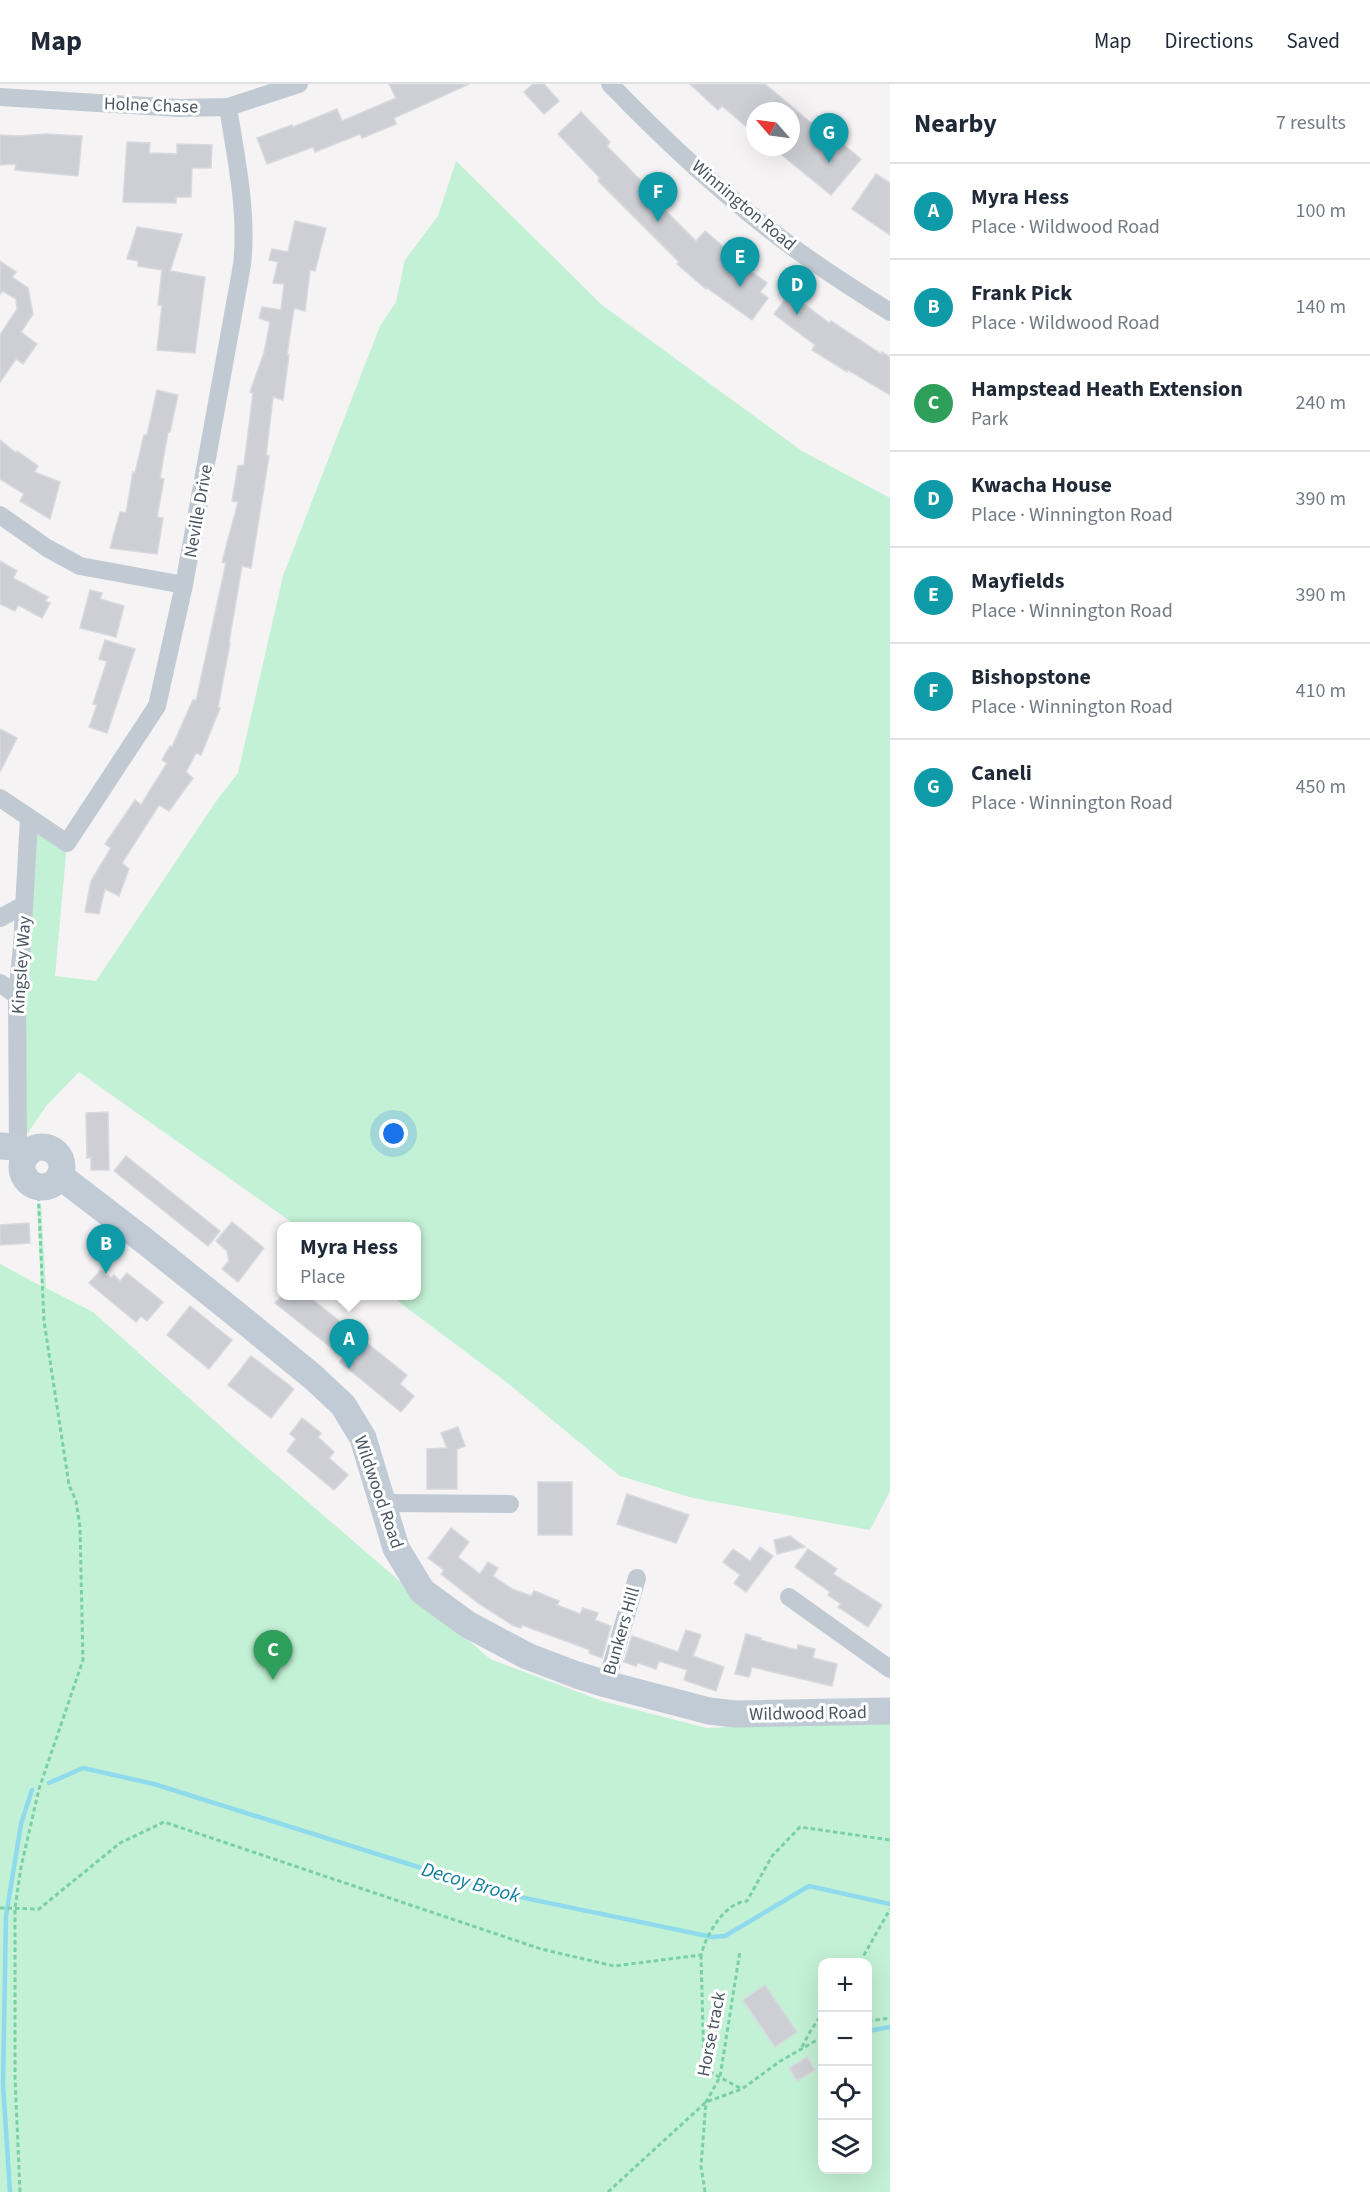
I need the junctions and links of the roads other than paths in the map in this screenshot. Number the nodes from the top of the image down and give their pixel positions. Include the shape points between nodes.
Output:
1 (299, 84) edge
2 (610, 84) edge
3 (0, 96) edge
4 (228, 107) junction
5 (890, 312) edge
6 (0, 515) edge
7 (184, 585) junction
8 (0, 798) edge
9 (29, 818) junction
10 (24, 905) junction
11 (0, 918) edge
12 (0, 983) edge
13 (17, 996) junction
14 (15, 1149) edge
15 (383, 1503) junction
16 (510, 1504) dead end
17 (637, 1578) dead end
18 (789, 1597) dead end
19 (890, 1669) edge
20 (606, 1684) junction
21 (890, 1712) edge

1 - 4 street, Holne Chase
2 - 5 street, Winnington Road via 728,196 787,243
3 - 4 street, Holne Chase via 179,108
4 - 7 street, Neville Drive via 245,237
6 - 7 street via 80,566
7 - 9 street, Neville Drive via 157,706 67,843
8 - 9 street
9 - 10 street, Kingsley Way
10 - 11 street
10 - 13 street, Kingsley Way
12 - 13 street
13 - 14 street, Kingsley Way
14 - 15 street, Wildwood Road via 40,1147 56,1153 62,1168 49,1181 214,1296 343,1405 363,1438
15 - 16 street
15 - 20 street, Wildwood Road via 396,1548 422,1592 467,1624 527,1656
17 - 20 street, Bunkers Hill
18 - 19 street
20 - 21 street, Wildwood Road via 735,1714

